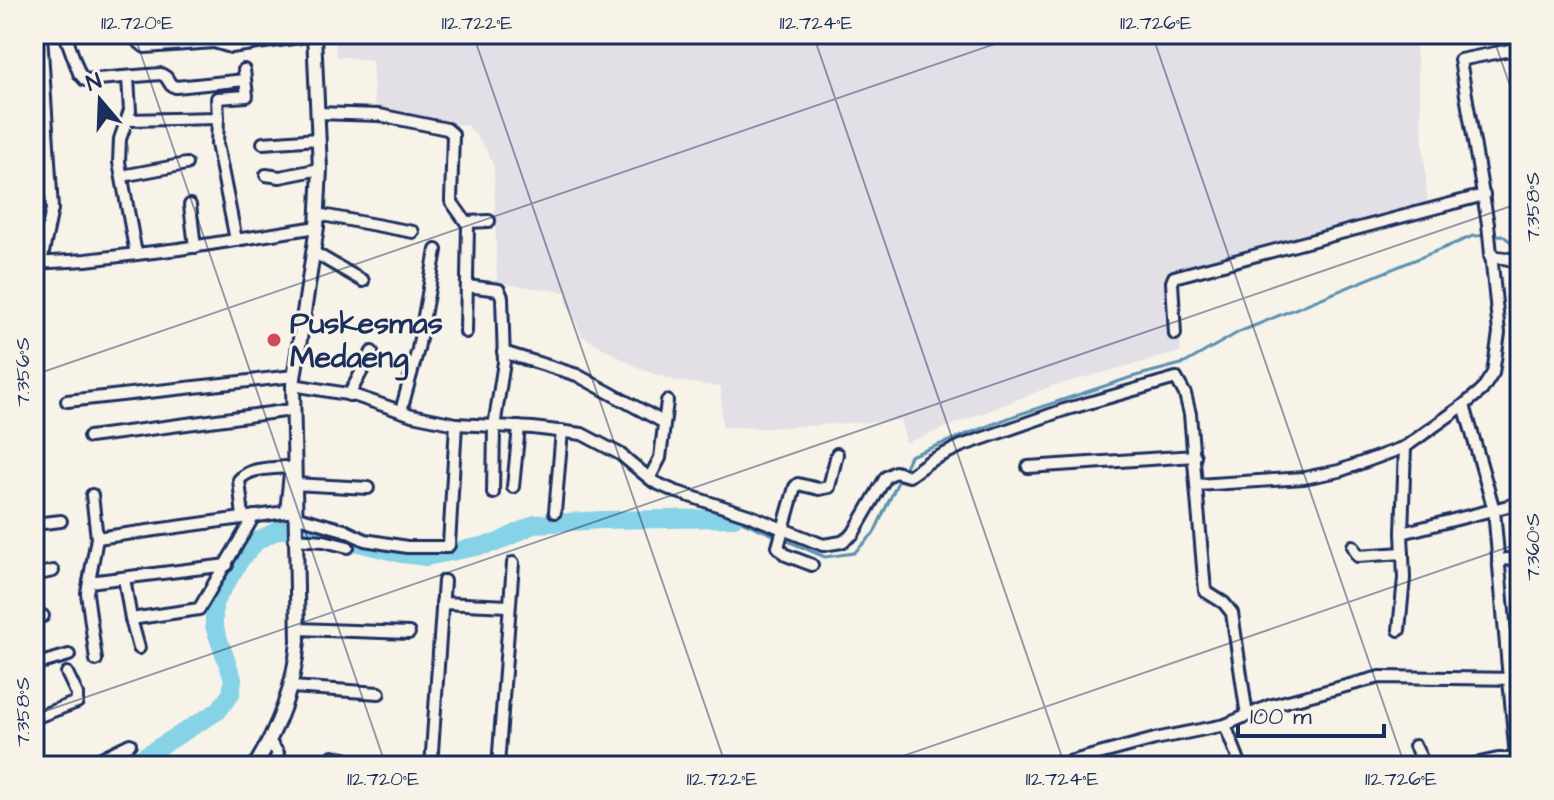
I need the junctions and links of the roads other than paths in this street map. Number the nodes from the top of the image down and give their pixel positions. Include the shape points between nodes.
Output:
1 (41, 34) edge
2 (65, 34) edge
3 (135, 34) edge
4 (314, 35) edge
5 (214, 38) edge
6 (1520, 48) edge
7 (128, 78) junction
8 (317, 113) junction
9 (218, 118) junction
10 (127, 120) junction
11 (318, 139) junction
12 (263, 143) dead end
13 (186, 164) dead end
14 (320, 169) junction
15 (266, 175) dead end
16 (122, 176) junction
17 (1484, 195) junction
18 (190, 205) dead end
19 (317, 220) junction
20 (489, 221) dead end
21 (468, 222) junction
22 (413, 232) dead end
23 (236, 240) junction
24 (195, 247) junction
25 (436, 250) dead end
26 (1490, 250) junction
27 (313, 252) junction
28 (136, 254) junction
29 (38, 262) edge
30 (1520, 266) edge
31 (363, 281) dead end
32 (467, 286) junction
33 (466, 332) dead end
34 (1175, 334) dead end
35 (372, 352) dead end
36 (503, 352) junction
37 (293, 380) junction
38 (349, 395) junction
39 (67, 401) dead end
40 (667, 401) dead end
41 (1464, 405) junction
42 (292, 410) junction
43 (401, 411) junction
44 (663, 422) junction
45 (456, 424) junction
46 (494, 427) junction
47 (519, 427) junction
48 (562, 431) junction
49 (89, 437) dead end
50 (1405, 447) junction
51 (837, 454) dead end
52 (1195, 456) junction
53 (1028, 467) dead end
54 (652, 480) junction
55 (293, 484) junction
56 (1197, 485) junction
57 (513, 487) dead end
58 (368, 488) dead end
59 (493, 493) dead end
60 (92, 495) dead end
61 (1520, 503) edge
62 (1494, 510) junction
63 (555, 512) dead end
64 (249, 517) junction
65 (61, 521) dead end
66 (293, 522) junction
67 (34, 524) edge
68 (1402, 533) junction
69 (782, 534) junction
70 (97, 538) junction
71 (1353, 546) dead end
72 (348, 547) dead end
73 (1403, 553) junction
74 (1520, 558) edge
75 (1498, 560) junction
76 (513, 563) dead end
77 (227, 565) junction
78 (812, 565) dead end
79 (53, 571) dead end
80 (34, 575) edge
81 (124, 578) junction
82 (444, 581) dead end
83 (89, 582) junction
84 (442, 603) junction
85 (509, 606) junction
86 (131, 619) junction
87 (298, 629) junction
88 (1399, 630) dead end
89 (409, 633) dead end
90 (139, 648) dead end
91 (69, 655) dead end
92 (96, 660) dead end
93 (34, 665) edge
94 (67, 673) dead end
95 (1520, 679) edge
96 (1507, 680) junction
97 (292, 687) junction
98 (379, 693) dead end
99 (1247, 716) junction
100 (34, 718) edge
101 (1225, 725) junction
102 (269, 741) junction
103 (130, 744) dead end
104 (1415, 746) dead end
105 (1518, 759) edge
106 (85, 766) edge
107 (255, 766) edge
108 (273, 766) edge
109 (323, 766) edge
110 (372, 766) edge
111 (431, 766) edge
112 (498, 766) edge
113 (1054, 766) edge
114 (1241, 766) edge
115 (1425, 766) edge
116 (1470, 766) edge

1 - 29 street via 52,209
2 - 7 street via 85,80
3 - 5 street via 145,47
4 - 5 street via 231,47
4 - 8 street
6 - 17 street via 1460,60
7 - 9 street via 164,75 176,87 245,75 247,97 217,98
7 - 10 street
8 - 11 street
8 - 21 street via 379,115 451,131 451,201
9 - 10 street
9 - 23 street via 217,144
10 - 16 street via 120,139
11 - 12 street
11 - 14 street
13 - 16 street
14 - 15 street
14 - 19 street
16 - 28 street
17 - 26 street
17 - 34 street via 1174,277
18 - 24 street
19 - 22 street
19 - 23 street
19 - 27 street
20 - 21 street
21 - 32 street
23 - 24 street
24 - 28 street
25 - 43 street
26 - 30 street
26 - 41 street via 1499,333 1495,362 1482,390
27 - 31 street
27 - 37 street
28 - 29 street
32 - 33 street
32 - 36 street via 501,292
35 - 38 street
36 - 44 street via 577,375
36 - 46 street
37 - 38 street
37 - 39 street
37 - 42 street
38 - 43 street
40 - 44 street
41 - 50 street
41 - 62 street
42 - 49 street
42 - 55 street
43 - 45 street
44 - 54 street
45 - 46 street
45 - 66 street via 449,545 391,545
46 - 47 street
46 - 59 street
47 - 48 street
47 - 57 street
48 - 54 street via 597,441
48 - 63 street
50 - 56 street via 1304,478
50 - 68 street
51 - 69 street via 829,487 795,487
52 - 53 street
52 - 56 street
52 - 69 street via 1185,394 1179,380 1172,378 961,446 907,475 895,472 886,477 858,529 842,542 823,545
54 - 69 street
55 - 58 street
55 - 66 street
56 - 99 street via 1205,591 1232,613
60 - 70 street
61 - 62 street
62 - 68 street
62 - 75 street
64 - 66 street
64 - 66 street via 239,480 251,471 285,467 290,473
64 - 70 street
64 - 77 street
65 - 67 street
66 - 72 street via 324,541
66 - 87 street
68 - 73 street
69 - 78 street via 779,550
70 - 83 street
71 - 73 street via 1358,556
73 - 88 street
74 - 75 street
75 - 96 street
76 - 85 street
77 - 81 street
77 - 86 street via 194,612
79 - 80 street
81 - 83 street
81 - 86 street
82 - 84 street
83 - 92 street
84 - 85 street
84 - 111 street
85 - 112 street
86 - 90 street
87 - 89 street
87 - 97 street
91 - 93 street
94 - 100 street via 77,702
95 - 96 street
96 - 99 street via 1380,677
96 - 105 street
97 - 98 street
97 - 102 street
99 - 101 street
101 - 113 street
101 - 114 street
102 - 107 street
102 - 108 street via 278,753
103 - 106 street
104 - 115 street
105 - 116 street
109 - 110 street via 333,756

